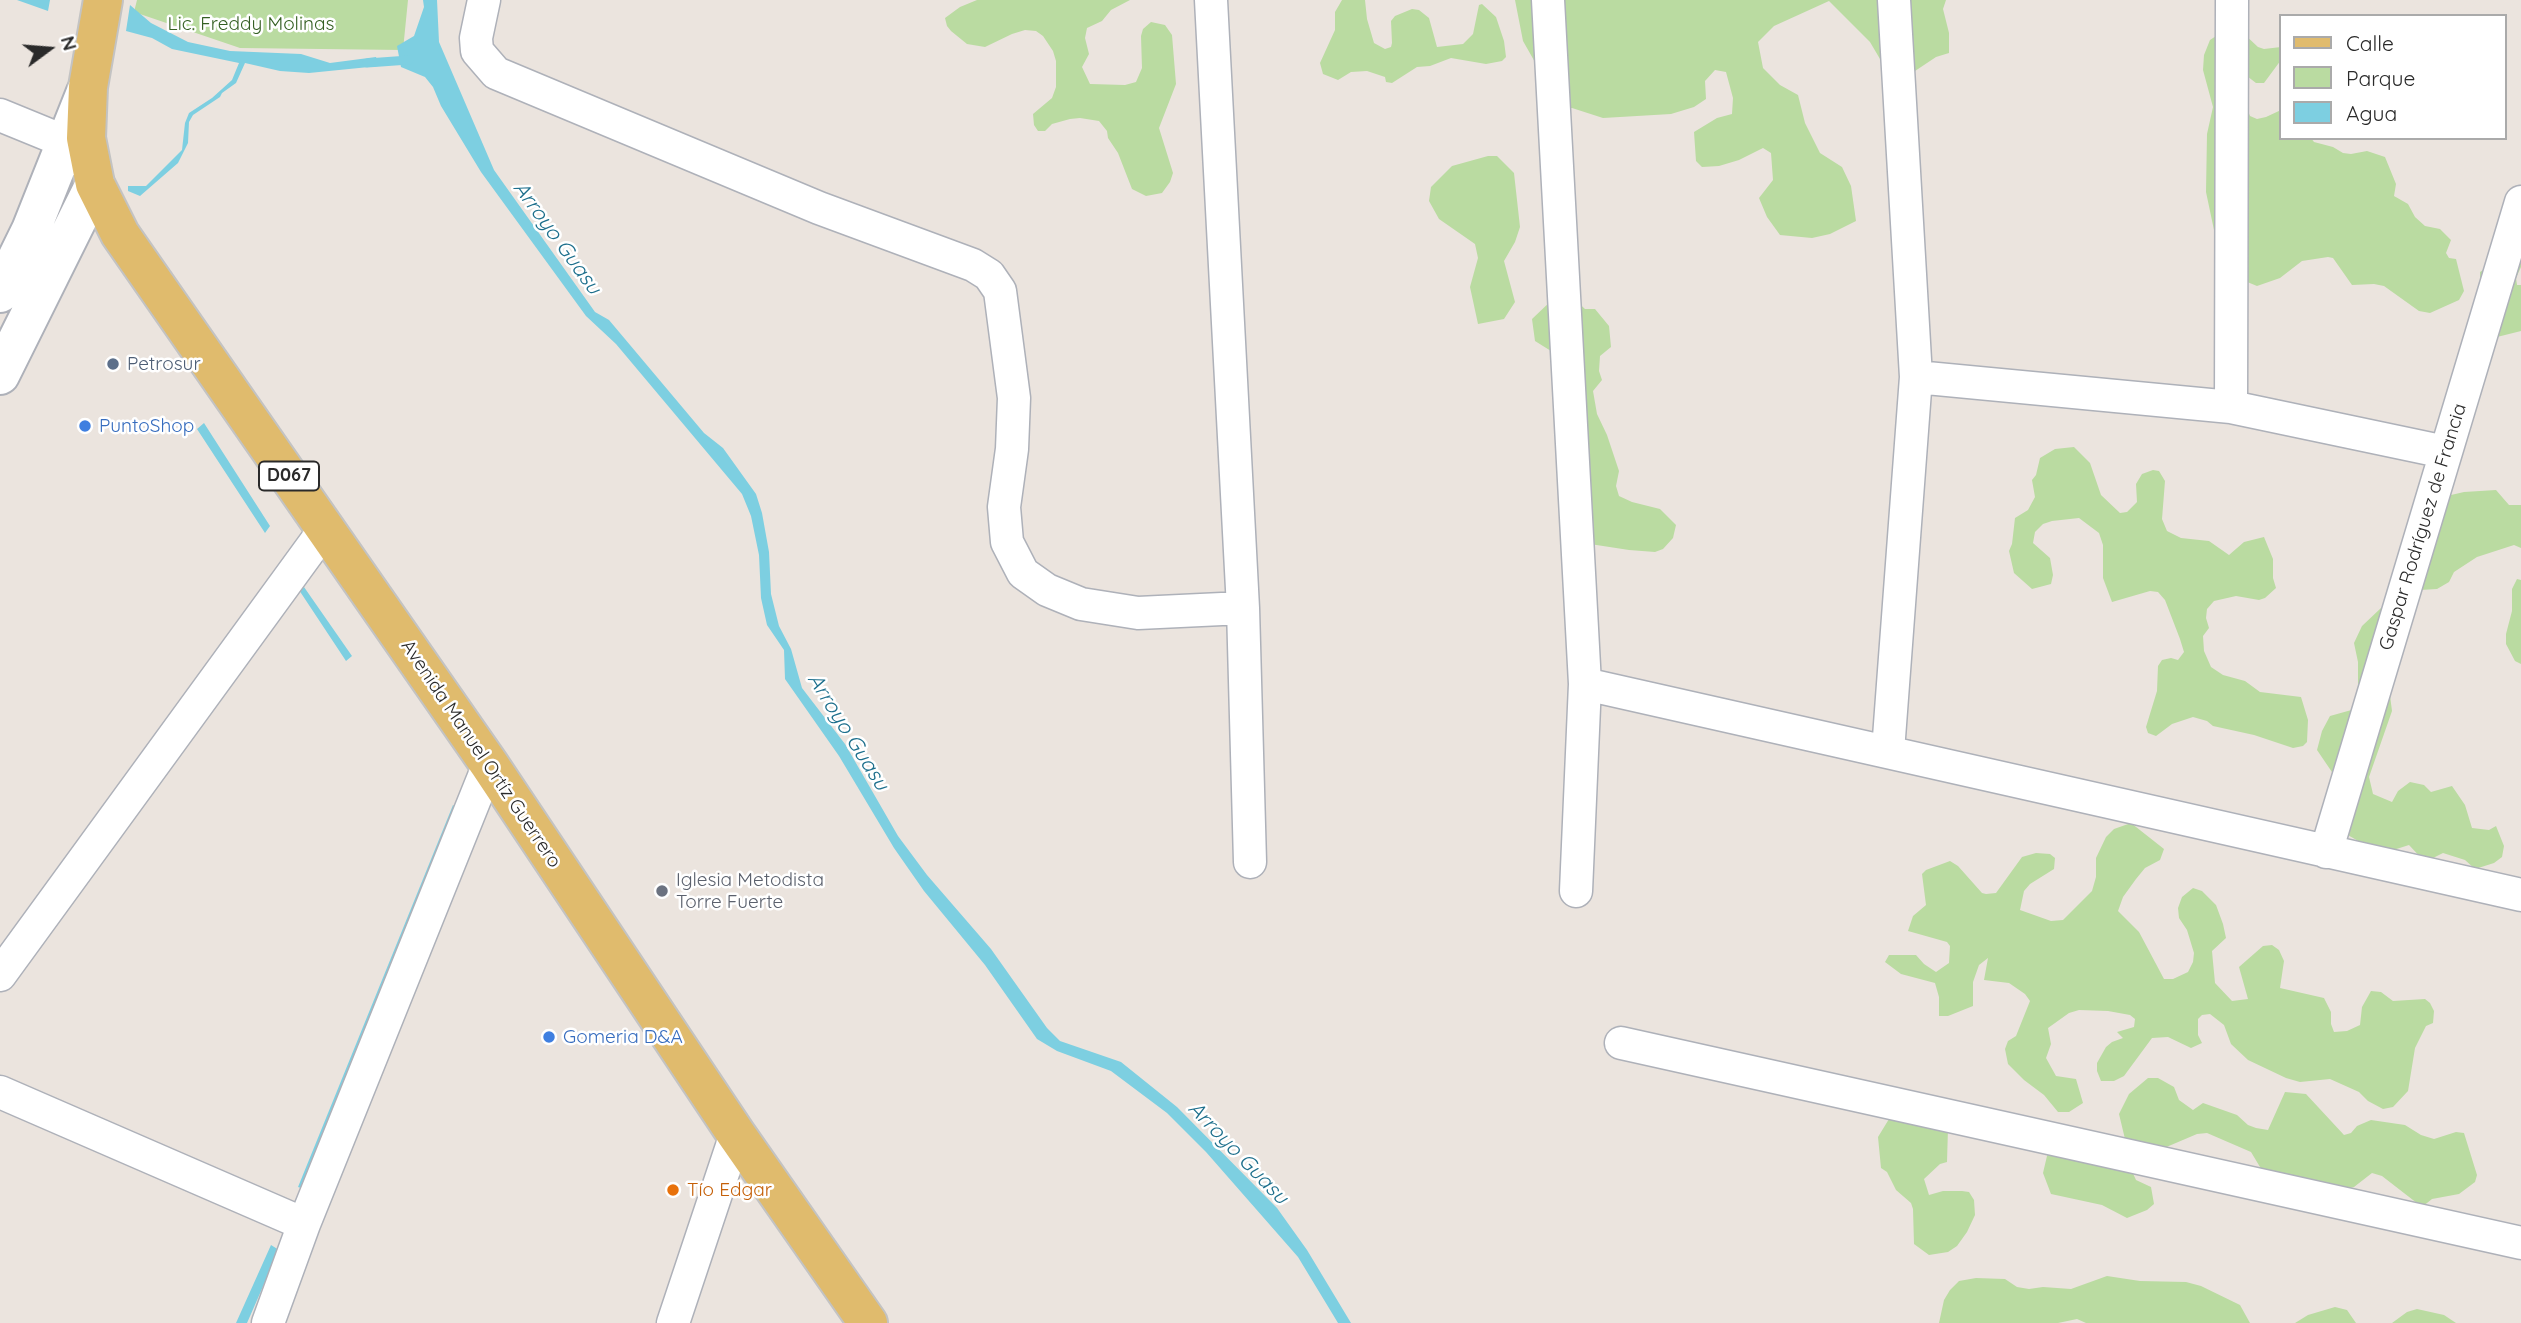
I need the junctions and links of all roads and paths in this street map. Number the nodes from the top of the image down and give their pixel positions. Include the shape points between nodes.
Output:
1 (103, 0) edge
2 (484, 0) edge
3 (1211, 0) edge
4 (1548, 0) edge
5 (1894, 0) edge
6 (2232, 0) edge
7 (88, 87) junction
8 (0, 115) edge
9 (66, 142) junction
10 (95, 184) junction
11 (2520, 207) edge
12 (0, 293) edge
13 (0, 375) edge
14 (1916, 377) junction
15 (2231, 407) junction
16 (2445, 452) junction
17 (325, 529) junction
18 (1243, 608) junction
19 (1585, 684) junction
20 (1888, 751) junction
21 (489, 764) junction
22 (2326, 852) junction
23 (1250, 862) dead end
24 (1576, 891) dead end
25 (2521, 895) edge
26 (0, 975) edge
27 (1621, 1044) dead end
28 (0, 1092) edge
29 (736, 1134) junction
30 (304, 1224) junction
31 (2521, 1243) edge
32 (268, 1323) edge
33 (673, 1323) edge
34 (868, 1323) edge

1 - 7 main road, D067
2 - 18 street via 476,38 478,51 496,73 989,275 1000,291 1014,398 1004,507 1007,542 1023,573 1047,590 1081,604 1138,613
3 - 18 street
4 - 19 street
5 - 14 street
6 - 15 street
7 - 9 street
7 - 10 main road, D067 via 86,138
8 - 9 street
9 - 10 street
9 - 12 street
10 - 13 street
10 - 17 main road, Avenida Manuel Ortíz Guerrero / D067 via 120,234
11 - 16 street, Gaspar Rodríguez de Francia
14 - 15 street
14 - 20 street
15 - 16 street
16 - 22 street, Gaspar Rodríguez de Francia
17 - 21 main road, Avenida Manuel Ortíz Guerrero / D067
17 - 26 street
18 - 23 street
19 - 20 street
19 - 24 street
20 - 22 street
21 - 29 main road, Avenida Manuel Ortíz Guerrero / D067
21 - 30 street
22 - 25 street
27 - 31 street
28 - 30 street
29 - 33 street
29 - 34 main road, Avenida Manuel Ortíz Guerrero / D067
30 - 32 street

